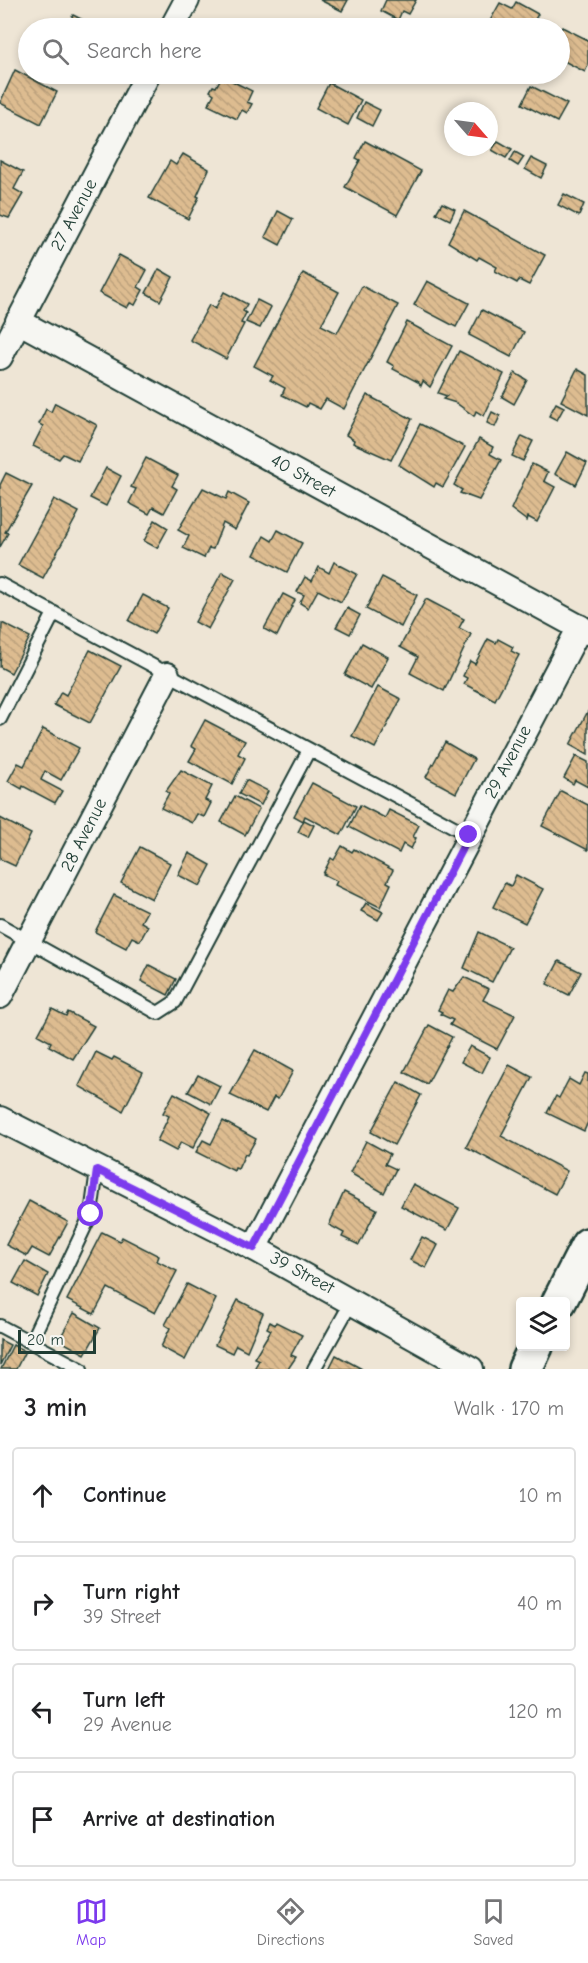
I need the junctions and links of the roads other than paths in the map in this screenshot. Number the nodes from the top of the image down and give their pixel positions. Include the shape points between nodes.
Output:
1 (187, 0) edge
2 (177, 18) edge
3 (143, 84) edge
4 (18, 321) junction
5 (0, 357) edge
6 (0, 584) edge
7 (54, 613) junction
8 (584, 629) edge
9 (167, 675) junction
10 (0, 719) edge
11 (309, 750) junction
12 (469, 835) junction
13 (0, 925) edge
14 (29, 942) junction
15 (0, 996) edge
16 (0, 1119) edge
17 (97, 1170) junction
18 (254, 1248) junction
19 (584, 1264) edge
20 (562, 1297) edge
21 (352, 1301) junction
22 (0, 1326) edge
23 (30, 1341) junction
24 (534, 1351) edge
25 (81, 1369) edge
26 (314, 1369) edge
27 (471, 1369) edge
28 (525, 1369) edge

1 - 2 street
3 - 4 street, 27 Avenue
4 - 5 street, 27 Avenue
4 - 8 street, 40 Street
6 - 7 lane
7 - 9 lane
7 - 10 lane
8 - 12 street, 29 Avenue
9 - 11 lane
9 - 14 street, 28 Avenue
11 - 12 lane
11 - 14 lane via 175,1002 158,1013
12 - 18 street, 29 Avenue
13 - 14 lane
14 - 15 street, 28 Avenue
16 - 17 street, 39 Street
17 - 18 street, 39 Street
17 - 23 lane via 91,1214
18 - 21 street, 39 Street
19 - 20 street
21 - 26 lane
21 - 27 street, 39 Street
22 - 23 lane
23 - 25 lane
24 - 28 street

